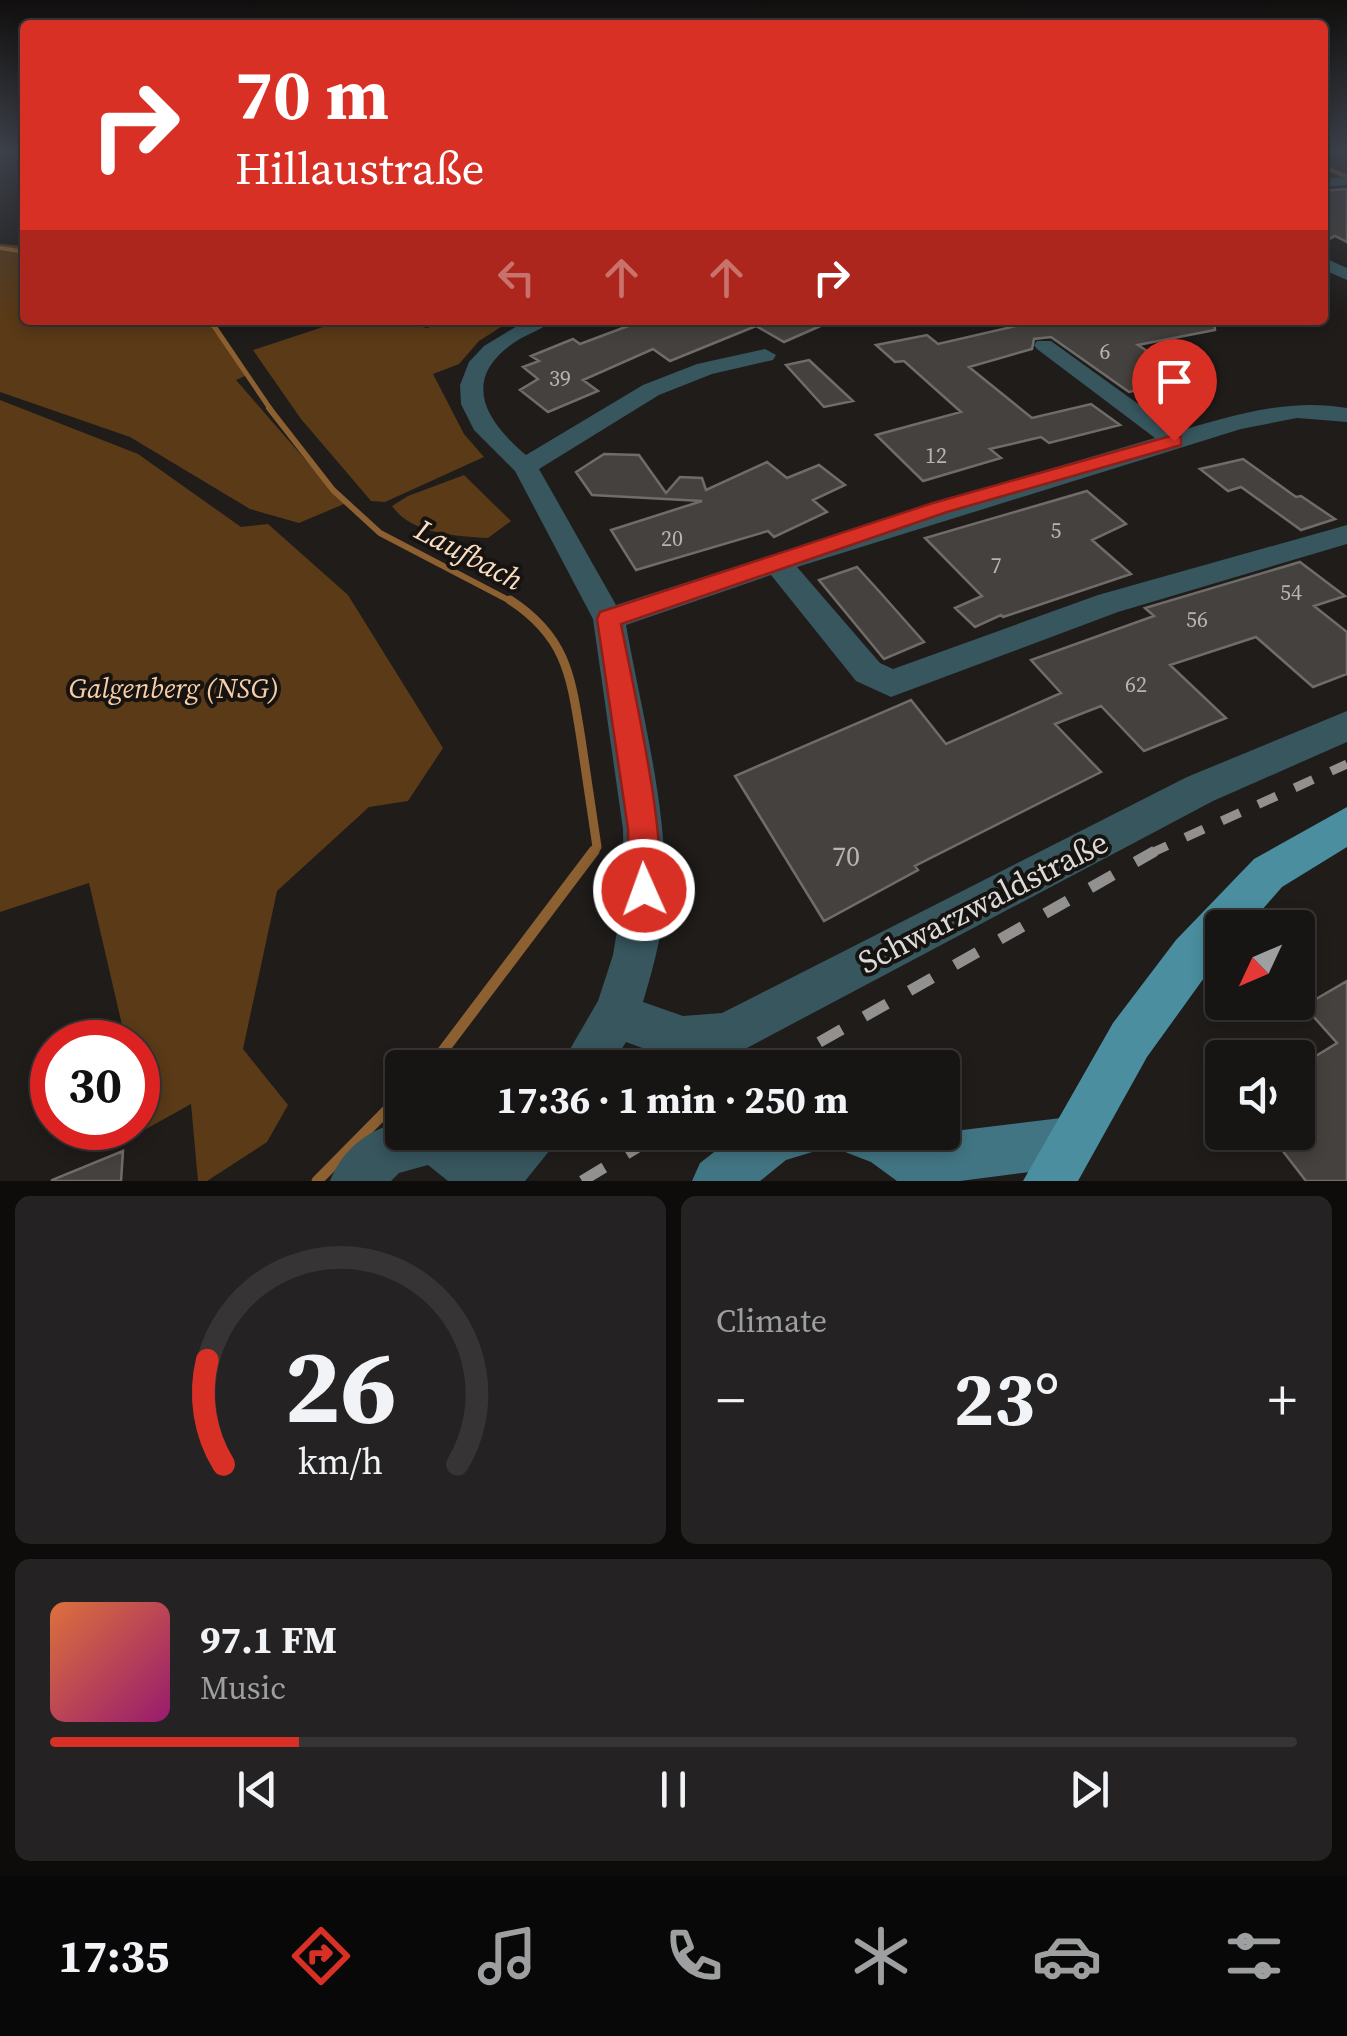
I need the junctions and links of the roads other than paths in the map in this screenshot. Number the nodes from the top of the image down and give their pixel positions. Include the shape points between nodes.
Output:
1 (532, 325) edge
2 (1044, 346) dead end
3 (765, 355) dead end
4 (1347, 415) edge
5 (1174, 441) junction
6 (525, 467) junction
7 (1347, 534) edge
8 (776, 562) junction
9 (609, 619) junction
10 (1347, 726) edge
11 (1347, 825) edge
12 (618, 1013) junction
13 (594, 1050) edge
14 (517, 1150) edge
15 (758, 1150) edge
16 (892, 1150) edge
17 (1059, 1161) edge
18 (924, 1171) edge
19 (356, 1181) edge
20 (491, 1181) edge
21 (718, 1181) edge

1 - 6 street via 488,351 470,385 478,417
2 - 5 street
3 - 6 street via 705,368 652,390
4 - 5 street via 1293,410
5 - 8 street
6 - 9 street
7 - 8 street via 1109,603 892,683 868,672
8 - 9 street
9 - 12 street via 642,829 644,890
10 - 12 street, Schwarzwaldstraße via 1200,789 728,1034 703,1042 672,1040
11 - 17 main road via 1268,873 1191,955 1130,1040
12 - 13 street
14 - 20 street
15 - 21 street
16 - 18 street
17 - 18 street
19 - 20 street via 384,1151 434,1138

